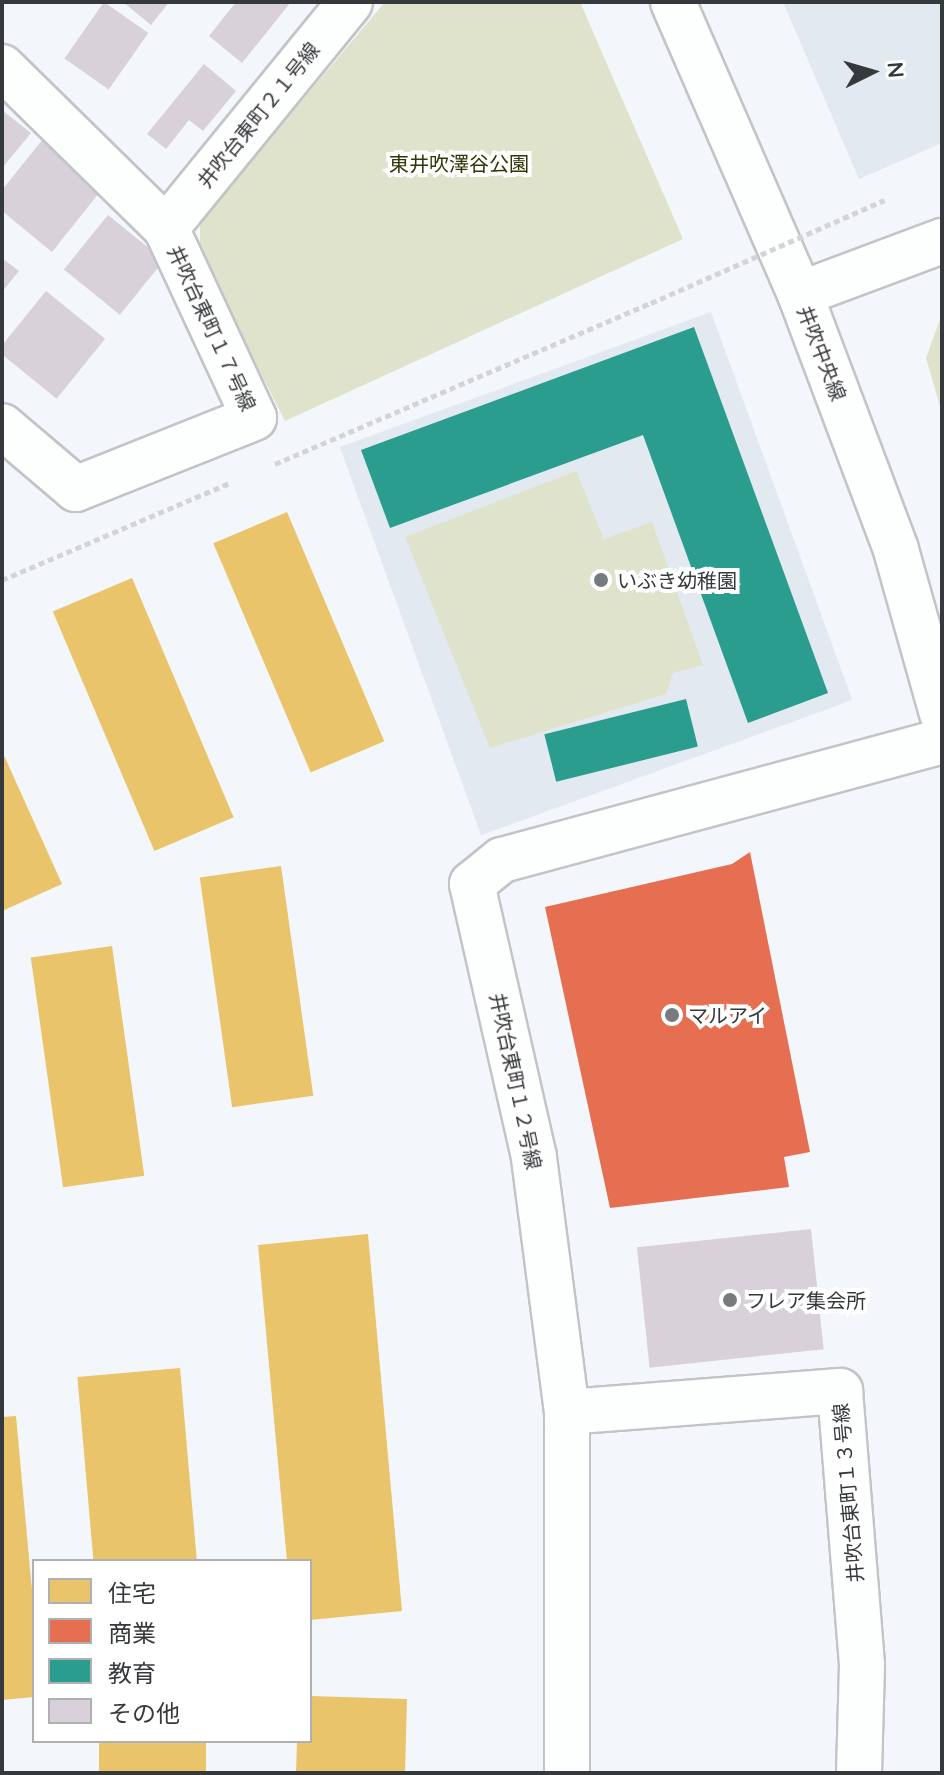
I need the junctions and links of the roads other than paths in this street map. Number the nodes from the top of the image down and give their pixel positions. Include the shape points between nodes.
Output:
1 (350, 2) edge
2 (673, 2) edge
3 (2, 67) edge
4 (166, 228) junction
5 (942, 241) edge
6 (800, 294) junction
7 (2, 426) edge
8 (942, 714) edge
9 (942, 741) edge
10 (567, 1412) junction
11 (567, 1773) edge
12 (859, 1773) edge

1 - 4 street, 井吹台東町２１号線
2 - 6 street, 井吹中央線
3 - 4 street, 井吹台東町１７号線
4 - 7 street, 井吹台東町１７号線 via 254,418 76,489
5 - 6 street
6 - 8 street, 井吹中央線 via 896,550
9 - 10 street, 井吹台東町１２号線 via 502,860 472,884 534,1157
10 - 11 street, 井吹台東町１２号線
10 - 12 street, 井吹台東町１３号線 via 840,1391 862,1665

